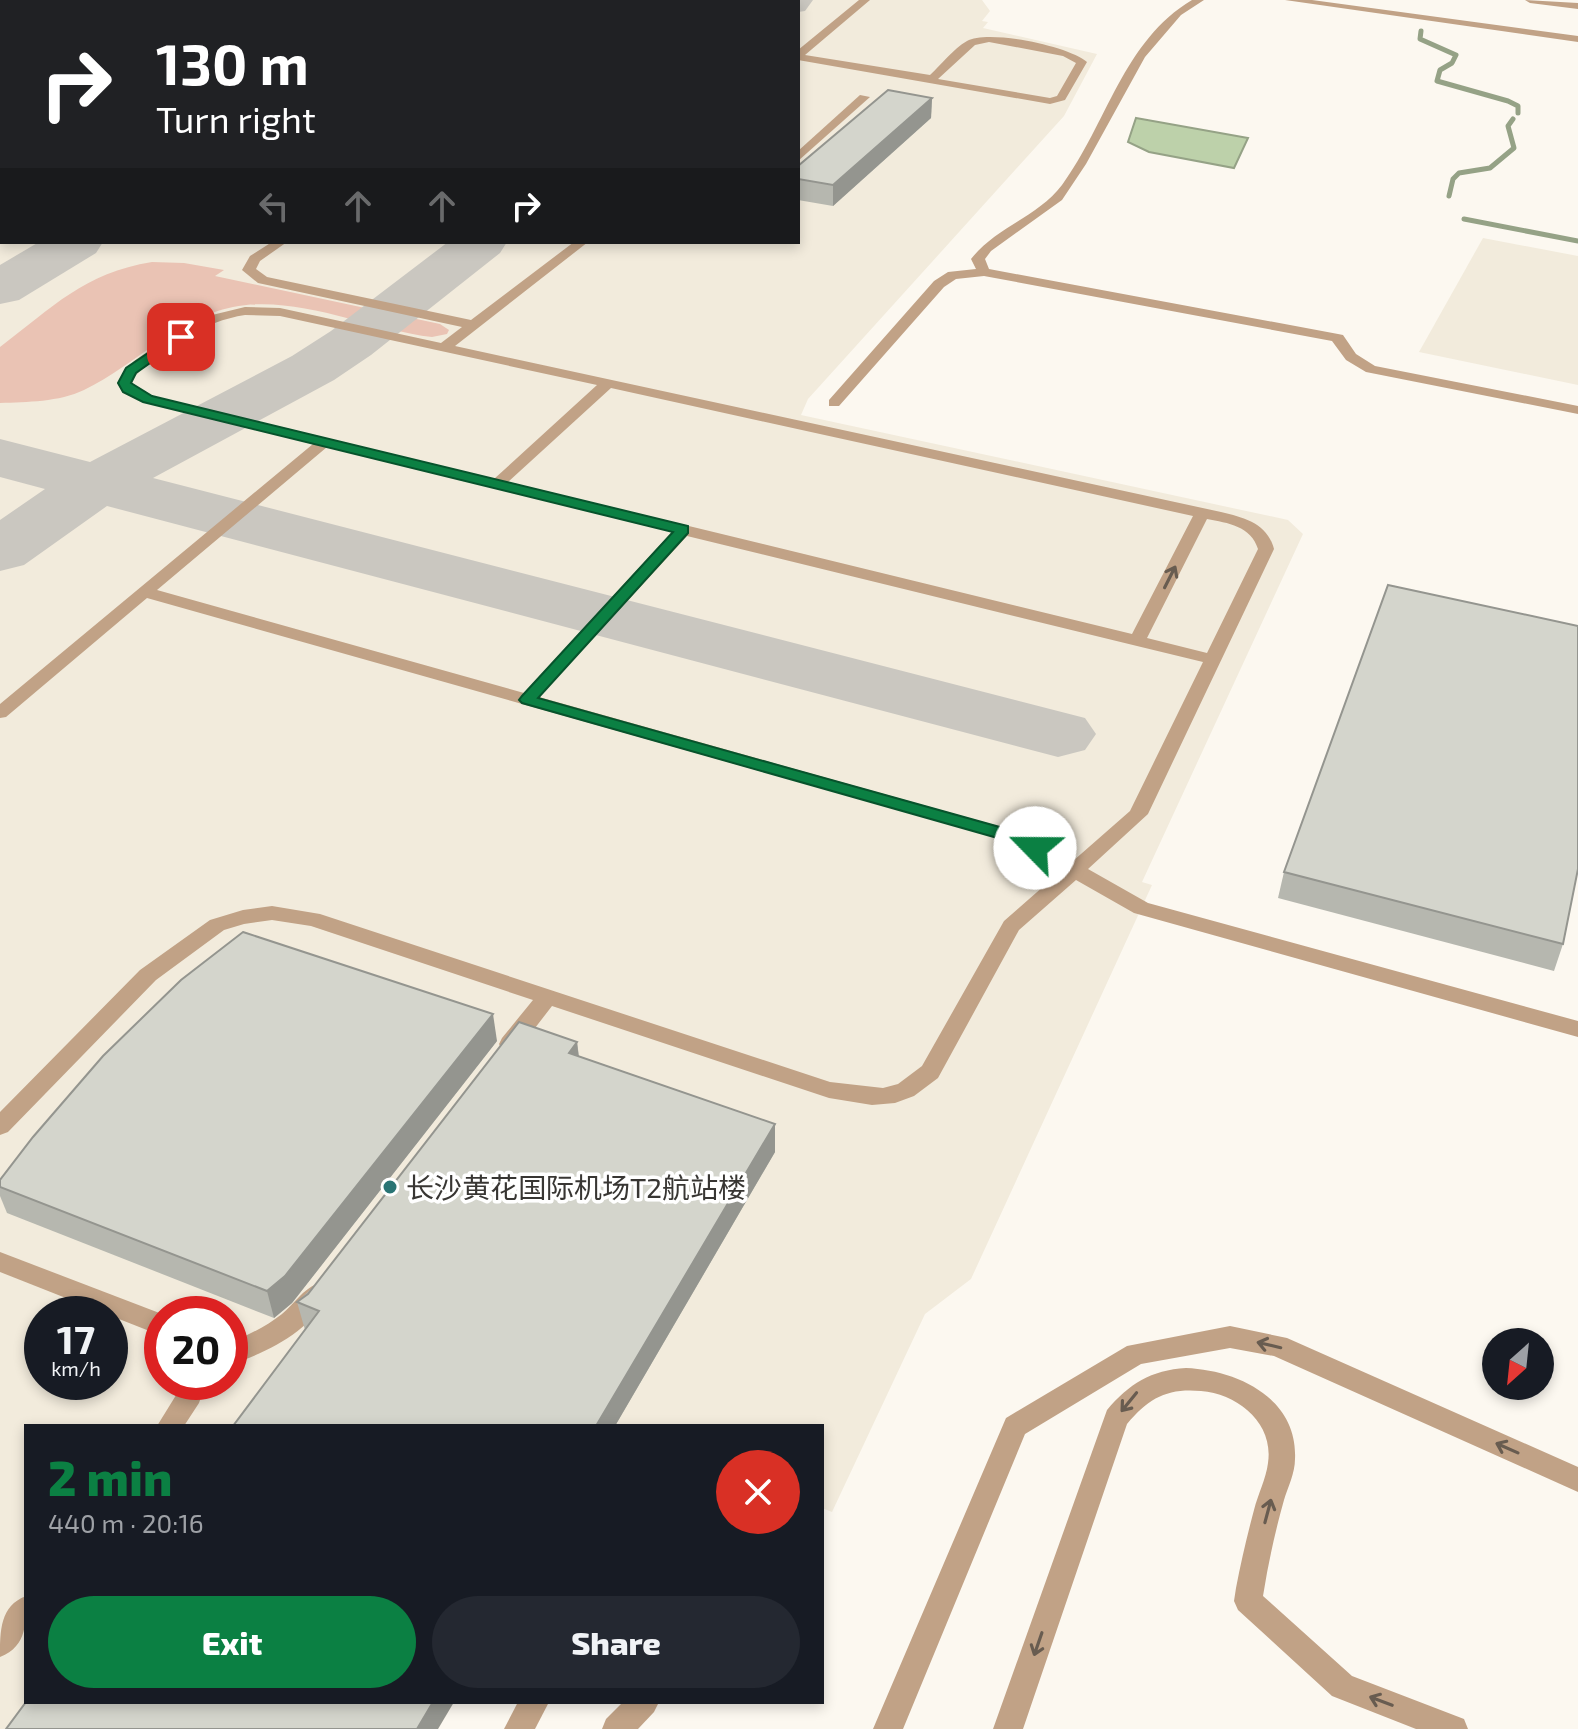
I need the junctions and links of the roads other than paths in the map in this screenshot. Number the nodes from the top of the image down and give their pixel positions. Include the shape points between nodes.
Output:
1 (865, 0) edge
2 (1199, 0) edge
3 (1290, 0) edge
4 (1530, 0) edge
5 (1578, 6) edge
6 (1578, 39) edge
7 (800, 53) edge
8 (800, 56) edge
9 (932, 79) junction
10 (864, 97) dead end
11 (800, 140) edge
12 (813, 143) junction
13 (800, 155) edge
14 (278, 244) edge
15 (579, 244) edge
16 (984, 272) junction
17 (473, 325) junction
18 (443, 348) junction
19 (607, 384) junction
20 (834, 403) dead end
21 (1578, 410) edge
22 (324, 442) junction
23 (497, 484) junction
24 (1202, 513) junction
25 (683, 530) junction
26 (144, 592) junction
27 (1137, 641) junction
28 (1212, 659) junction
29 (527, 700) junction
30 (0, 713) edge
31 (1074, 870) junction
32 (547, 997) junction
33 (1578, 1029) edge
34 (498, 1060) edge
35 (0, 1126) edge
36 (0, 1262) edge
37 (332, 1274) edge
38 (144, 1317) edge
39 (248, 1346) edge
40 (187, 1400) edge
41 (171, 1424) edge
42 (1578, 1480) edge
43 (24, 1612) edge
44 (0, 1643) edge
45 (533, 1704) edge
46 (642, 1704) edge
47 (519, 1729) edge
48 (617, 1729) edge
49 (888, 1729) edge
50 (1008, 1729) edge
51 (1453, 1729) edge

1 - 7 lane via 814,35
2 - 16 lane via 1173,17 1142,54 1066,187 1046,210 986,248 978,259
3 - 6 lane
4 - 5 lane
8 - 9 lane
9 - 9 lane via 1050,101 1061,98 1082,62 1066,53 989,39 971,43
10 - 12 lane
11 - 12 lane
12 - 13 lane
14 - 17 lane via 255,259 249,270 263,280
15 - 17 lane
16 - 20 lane via 953,275 939,284
16 - 21 lane via 1338,338 1352,360 1371,369
17 - 18 lane
18 - 19 lane
18 - 22 lane via 280,312 240,311 190,331 137,364 124,383 148,399
19 - 23 lane
19 - 24 lane
22 - 23 lane
22 - 26 lane
23 - 25 lane
27 -> 24 lane
24 - 28 lane via 1243,523 1265,538 1266,549
25 - 27 lane
25 - 29 lane
26 - 29 lane
26 - 30 lane
27 - 28 lane
28 - 31 lane via 1138,814
29 - 31 lane via 1015,837
31 - 32 lane via 1011,926 930,1072 910,1091 883,1098 829,1090
31 - 33 lane via 1141,908
32 - 34 lane
32 - 35 lane via 313,919 272,913 243,917 217,925 148,975
36 - 38 lane
37 - 39 lane via 303,1312 278,1333
40 - 41 lane
42 -> 49 lane via 1278,1346 1230,1337 1136,1354 1015,1426
43 - 44 lane
45 - 47 lane
46 - 48 lane
51 -> 50 lane via 1342,1686 1248,1601 1282,1457 1277,1426 1237,1389 1204,1380 1166,1380 1137,1392 1116,1418

